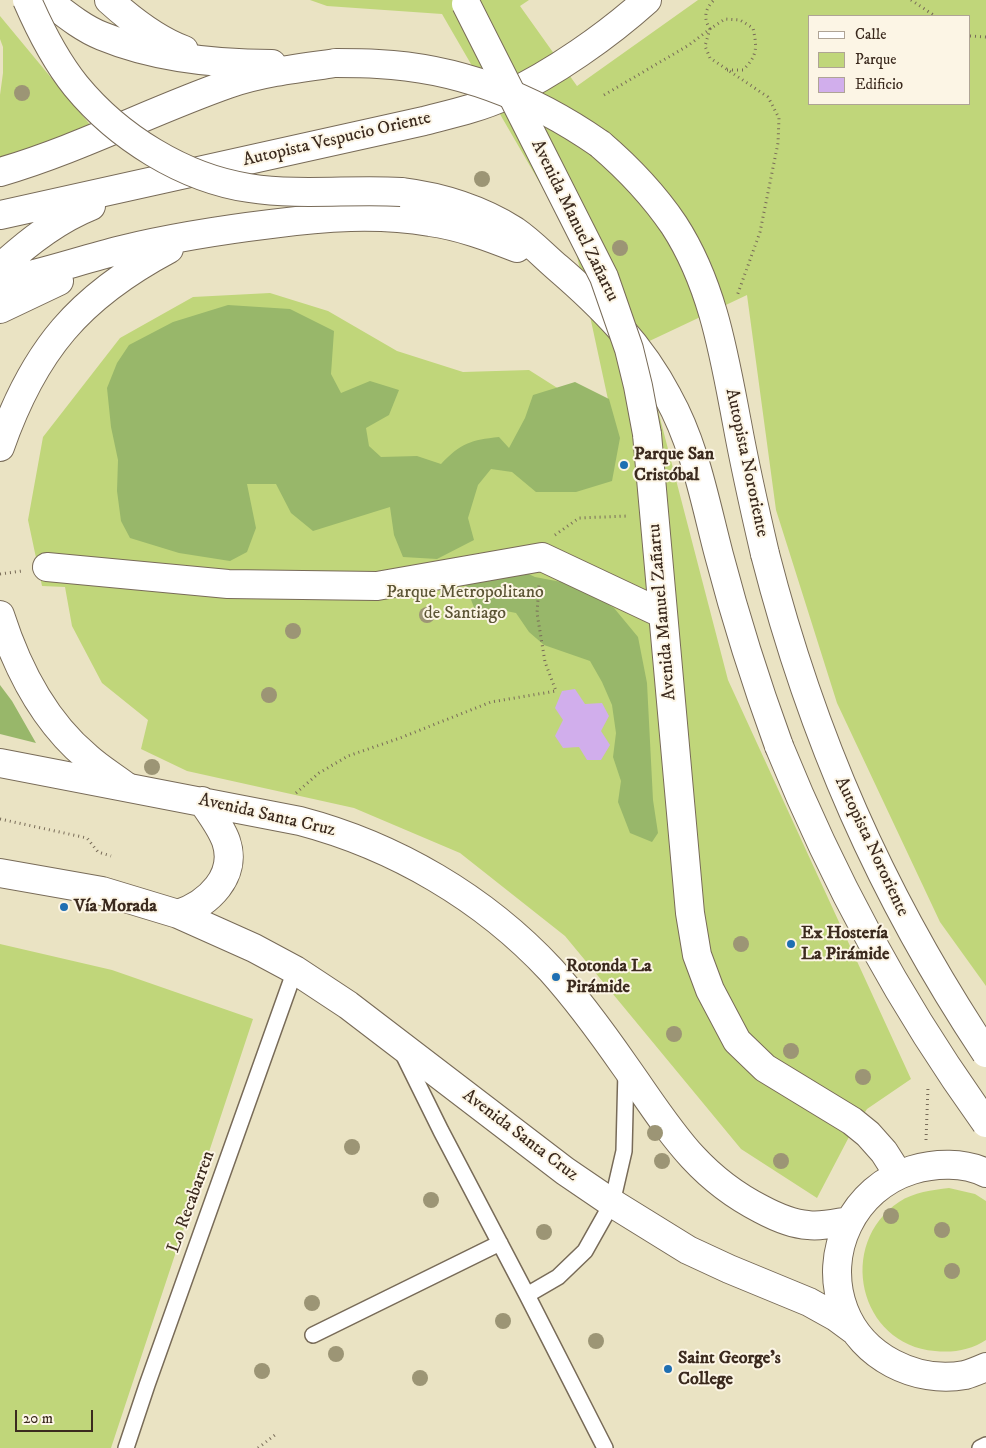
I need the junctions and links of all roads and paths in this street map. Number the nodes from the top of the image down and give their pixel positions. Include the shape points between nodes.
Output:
1 (27, 0) edge
2 (48, 0) edge
3 (108, 0) edge
4 (647, 0) edge
5 (714, 0) edge
6 (911, 0) edge
7 (465, 2) edge
8 (934, 15) edge
9 (710, 29) junction
10 (971, 36) edge
11 (986, 37) edge
12 (211, 60) junction
13 (336, 64) junction
14 (727, 70) junction
15 (604, 95) dead end
16 (0, 172) edge
17 (159, 180) junction
18 (0, 215) edge
19 (188, 236) junction
20 (557, 267) junction
21 (0, 268) edge
22 (0, 282) edge
23 (738, 306) dead end
24 (0, 309) edge
25 (0, 447) edge
26 (47, 567) dead end
27 (537, 613) dead end
28 (663, 614) junction
29 (0, 615) edge
30 (0, 763) edge
31 (127, 787) junction
32 (294, 795) dead end
33 (202, 801) junction
34 (0, 819) edge
35 (111, 856) dead end
36 (0, 873) edge
37 (178, 914) junction
38 (296, 970) junction
39 (398, 1044) junction
40 (986, 1053) edge
41 (626, 1067) junction
42 (986, 1122) edge
43 (898, 1174) junction
44 (986, 1174) edge
45 (612, 1203) junction
46 (849, 1221) junction
47 (500, 1243) junction
48 (527, 1295) junction
49 (855, 1330) junction
50 (313, 1336) dead end
51 (986, 1367) edge
52 (274, 1435) dead end
53 (986, 1445) edge
54 (126, 1448) edge
55 (258, 1448) edge
56 (606, 1448) edge
57 (980, 1448) edge

1 - 20 main road, bridge via 54,53 88,100 123,131 168,160 218,181 248,188 288,192 402,192 445,200 491,218 522,237
2 - 12 main road via 101,36 149,51
3 - 12 main road via 177,47
4 - 17 main road, Autopista Vespucio Oriente via 626,19 550,72 481,106
5 - 9 path via 707,8 706,22
6 - 8 path
7 - 28 main road, Avenida Manuel Zañartu, bridge via 604,277 629,349 647,434
9 - 14 path via 705,46 710,58
9 - 14 path via 725,19 740,20 753,28 756,44 753,60 743,70
9 - 15 path via 690,45
10 - 11 path
12 - 13 main road
13 - 16 main road via 284,70 228,84 71,148
13 - 40 main road, Autopista Nororiente, bridge via 404,66 448,74 482,83 532,103 600,144 628,168 662,208 683,240 708,296 724,354 765,554 810,707 855,818 889,890 927,960
14 - 23 path via 768,97 779,118 778,143 760,232 737,296
17 - 18 main road, Autopista Vespucio Oriente
17 - 21 main road via 70,214
19 - 20 main road via 313,219 406,219 475,232
19 - 22 main road
19 - 24 main road via 77,273
19 - 25 main road via 113,283 63,329 25,385
20 - 42 main road, bridge via 624,332 669,398 689,446 751,667 779,746 831,866 915,1018
26 - 28 main road via 228,584 377,586 542,557
27 - 32 path via 545,662 556,692 491,702 348,756 319,773
28 - 43 main road, Avenida Manuel Zañartu via 690,913 697,955 710,990 737,1041 764,1068 852,1121 884,1152
29 - 31 main road via 10,647 42,706 87,757
30 - 31 main road, Avenida Santa Cruz
31 - 33 main road, Avenida Santa Cruz
33 - 37 main road via 226,842 227,867 210,897
33 - 41 main road, Avenida Santa Cruz via 333,830 405,860 445,884 482,908 550,970
34 - 35 path via 87,838 98,852
36 - 37 main road, Avenida Santa Cruz via 102,891
37 - 38 main road, Avenida Santa Cruz
38 - 39 main road, Avenida Santa Cruz
38 - 54 lane, Lo Recabarren
39 - 45 main road, Avenida Santa Cruz
39 - 47 lane
41 - 45 lane via 624,1152
41 - 46 main road, Avenida Santa Cruz via 677,1141 707,1173 730,1190 774,1216 808,1226
43 - 44 main road via 926,1166 954,1165
43 - 46 main road via 879,1186
45 - 48 lane via 585,1251 558,1277
45 - 49 main road, Avenida Santa Cruz via 688,1250 808,1302
46 - 49 main road via 837,1265 838,1288
47 - 48 lane
47 - 50 lane
48 - 56 lane
49 - 51 main road via 876,1354 903,1370 934,1377 965,1375
52 - 55 path
53 - 57 lane

